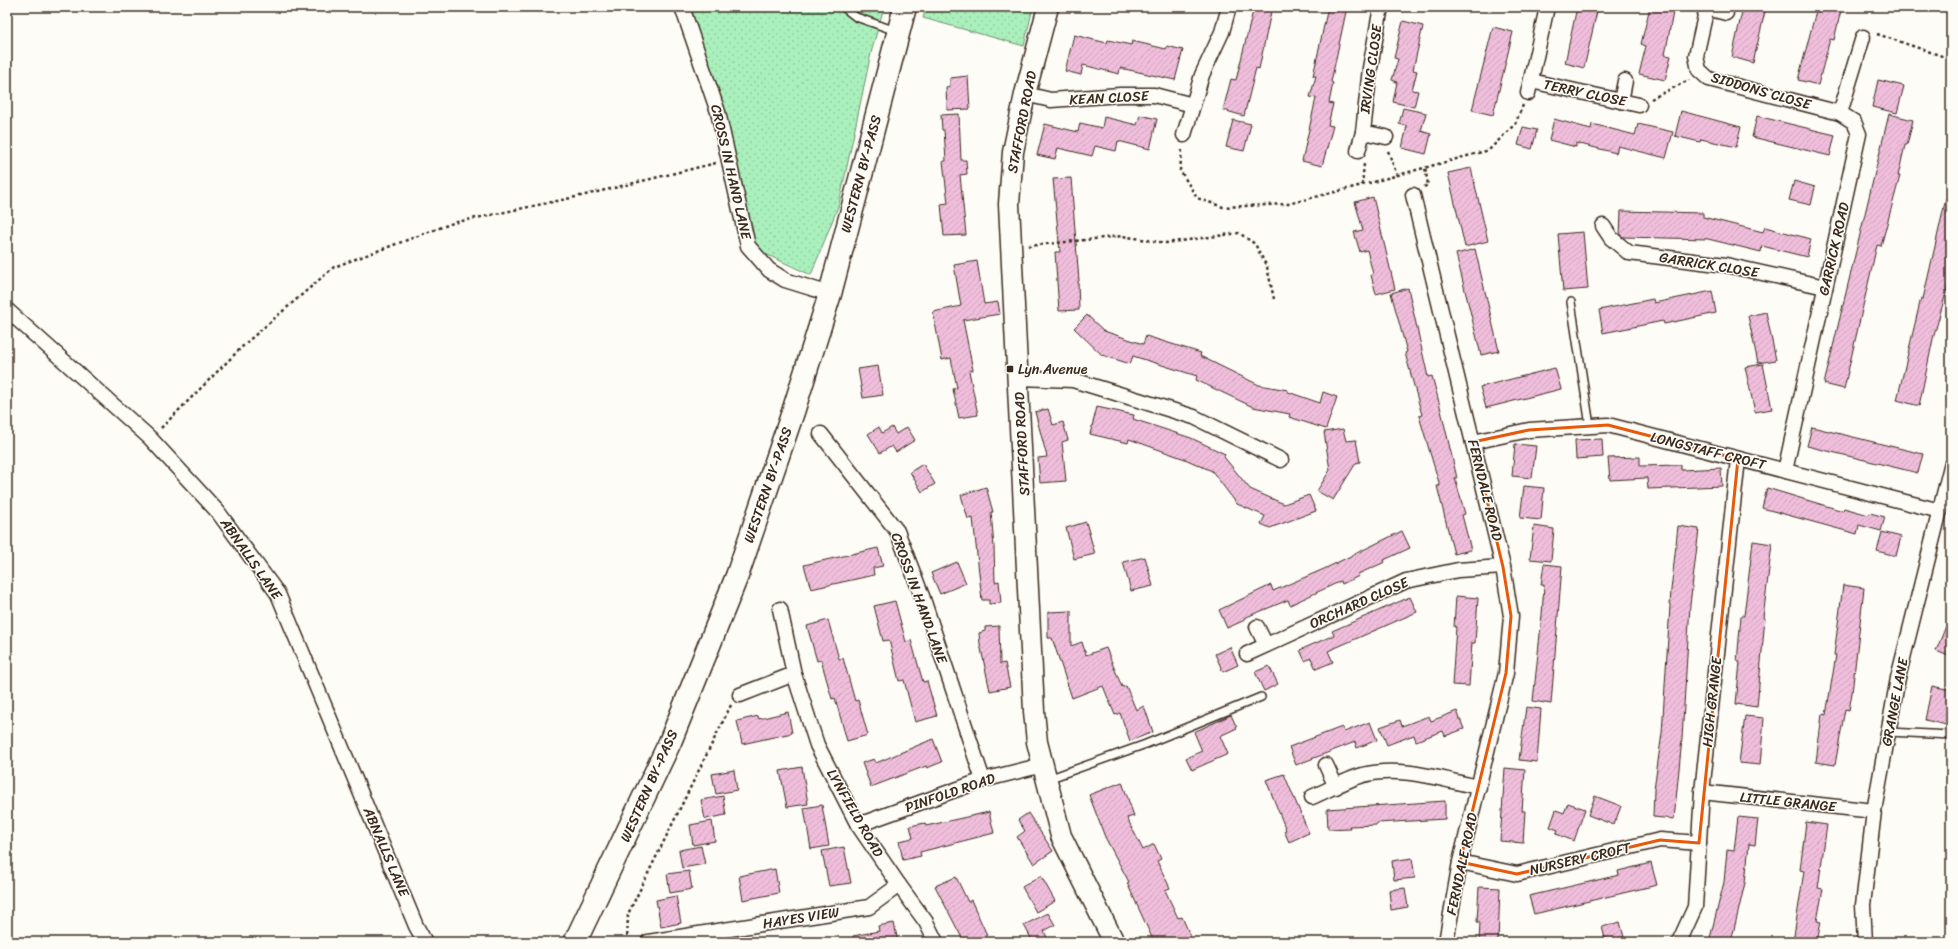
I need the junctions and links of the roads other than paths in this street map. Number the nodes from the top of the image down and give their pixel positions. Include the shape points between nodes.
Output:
1 (682, 7) edge
2 (843, 7) edge
3 (905, 7) edge
4 (1048, 7) edge
5 (1229, 7) edge
6 (1381, 7) edge
7 (1547, 7) edge
8 (1707, 8) edge
9 (1726, 13) dead end
10 (898, 32) junction
11 (1863, 37) road end
12 (1625, 81) dead end
13 (1025, 94) junction
14 (1621, 101) junction
15 (1193, 105) junction
16 (1638, 105) road end
17 (1840, 113) junction
18 (1363, 132) junction
19 (1184, 135) road end
20 (1384, 137) road end
21 (1358, 151) dead end
22 (1413, 195) dead end
23 (1603, 226) dead end
24 (1825, 287) junction
25 (830, 294) junction
26 (1571, 302) dead end
27 (7, 310) edge
28 (1019, 378) junction
29 (1590, 426) junction
30 (821, 434) dead end
31 (1473, 442) junction
32 (1738, 459) junction
33 (1281, 460) dead end
34 (1951, 466) edge
35 (1785, 471) junction
36 (1940, 511) junction
37 (1503, 567) junction
38 (780, 609) dead end
39 (1257, 627) dead end
40 (1266, 645) junction
41 (1246, 654) dead end
42 (794, 674) junction
43 (740, 695) road end
44 (1261, 697) dead end
45 (1888, 732) junction
46 (1951, 735) edge
47 (1326, 765) dead end
48 (1044, 773) junction
49 (983, 780) junction
50 (1336, 787) junction
51 (1479, 787) junction
52 (1702, 792) junction
53 (1312, 797) dead end
54 (1874, 811) junction
55 (858, 825) junction
56 (1699, 844) junction
57 (1460, 862) junction
58 (899, 885) junction
59 (425, 942) edge
60 (575, 942) edge
61 (648, 942) edge
62 (936, 942) edge
63 (1114, 942) edge
64 (1446, 942) edge
65 (1679, 942) edge
66 (1865, 942) edge

1 - 25 street, CROSS IN HAND LANE via 718,112 748,246 769,270 785,280
2 - 10 lane via 856,17
3 - 10 highway, WESTERN BY-PASS
4 - 13 street, STAFFORD ROAD
5 - 15 street via 1222,32 1202,75
6 - 18 street, IRVING CLOSE via 1370,68
7 - 14 street, TERRY CLOSE via 1529,87
8 - 9 street, SIDDONS CLOSE
8 - 17 street, SIDDONS CLOSE via 1696,56 1700,70 1709,79
10 - 25 highway, WESTERN BY-PASS
11 - 17 street
12 - 14 street
13 - 15 street, KEAN CLOSE via 1051,100 1154,95
13 - 28 street, STAFFORD ROAD via 1013,152 1009,204
14 - 16 street, TERRY CLOSE
15 - 19 street
17 - 24 street, GARRICK ROAD via 1854,122 1859,134
18 - 20 street, IRVING CLOSE
18 - 21 street, IRVING CLOSE
22 - 31 street, FERNDALE ROAD
23 - 24 street, GARRICK CLOSE via 1611,238 1629,253 1726,265
24 - 35 street, GARRICK ROAD
25 - 60 highway, WESTERN BY-PASS via 737,576 670,742
26 - 29 lane
27 - 59 street, ABNALLS LANE via 150,438 218,512 278,594 416,926
28 - 33 street via 1074,380 1194,417
28 - 48 street, STAFFORD ROAD via 1034,711
29 - 31 street, LONGSTAFF CROFT via 1528,430
29 - 32 street, LONGSTAFF CROFT via 1608,425
30 - 49 street, CROSS IN HAND LANE via 897,531 922,596
31 - 37 street, FERNDALE ROAD
32 - 35 street, LONGSTAFF CROFT
32 - 52 street, HIGH GRANGE
34 - 36 street, GRANGE LANE
35 - 36 street, LONGSTAFF CROFT
36 - 45 street, GRANGE LANE via 1898,678
37 - 40 street, ORCHARD CLOSE via 1458,570 1406,581
37 - 51 street, FERNDALE ROAD via 1511,616 1506,674
38 - 42 street, LYNFIELD ROAD
39 - 40 street
40 - 41 street, ORCHARD CLOSE
42 - 43 street
42 - 55 street, LYNFIELD ROAD via 817,745
44 - 48 lane via 1146,744
45 - 46 lane
45 - 54 street, GRANGE LANE
47 - 50 street
48 - 49 street, PINFOLD ROAD
48 - 63 street, STAFFORD ROAD via 1061,836
49 - 55 street, PINFOLD ROAD
50 - 51 street via 1363,775 1390,772 1414,774
50 - 53 street
51 - 57 street, FERNDALE ROAD
52 - 54 street, LITTLE GRANGE
52 - 56 street, HIGH GRANGE
54 - 66 street, GRANGE LANE via 1864,905
55 - 58 street, LYNFIELD ROAD
56 - 57 street, NURSERY CROFT via 1660,840 1517,874
56 - 65 street, HIGH GRANGE via 1696,907
57 - 64 street, FERNDALE ROAD
58 - 61 street, HAYES VIEW via 870,907
58 - 62 street, LYNFIELD ROAD via 926,922

